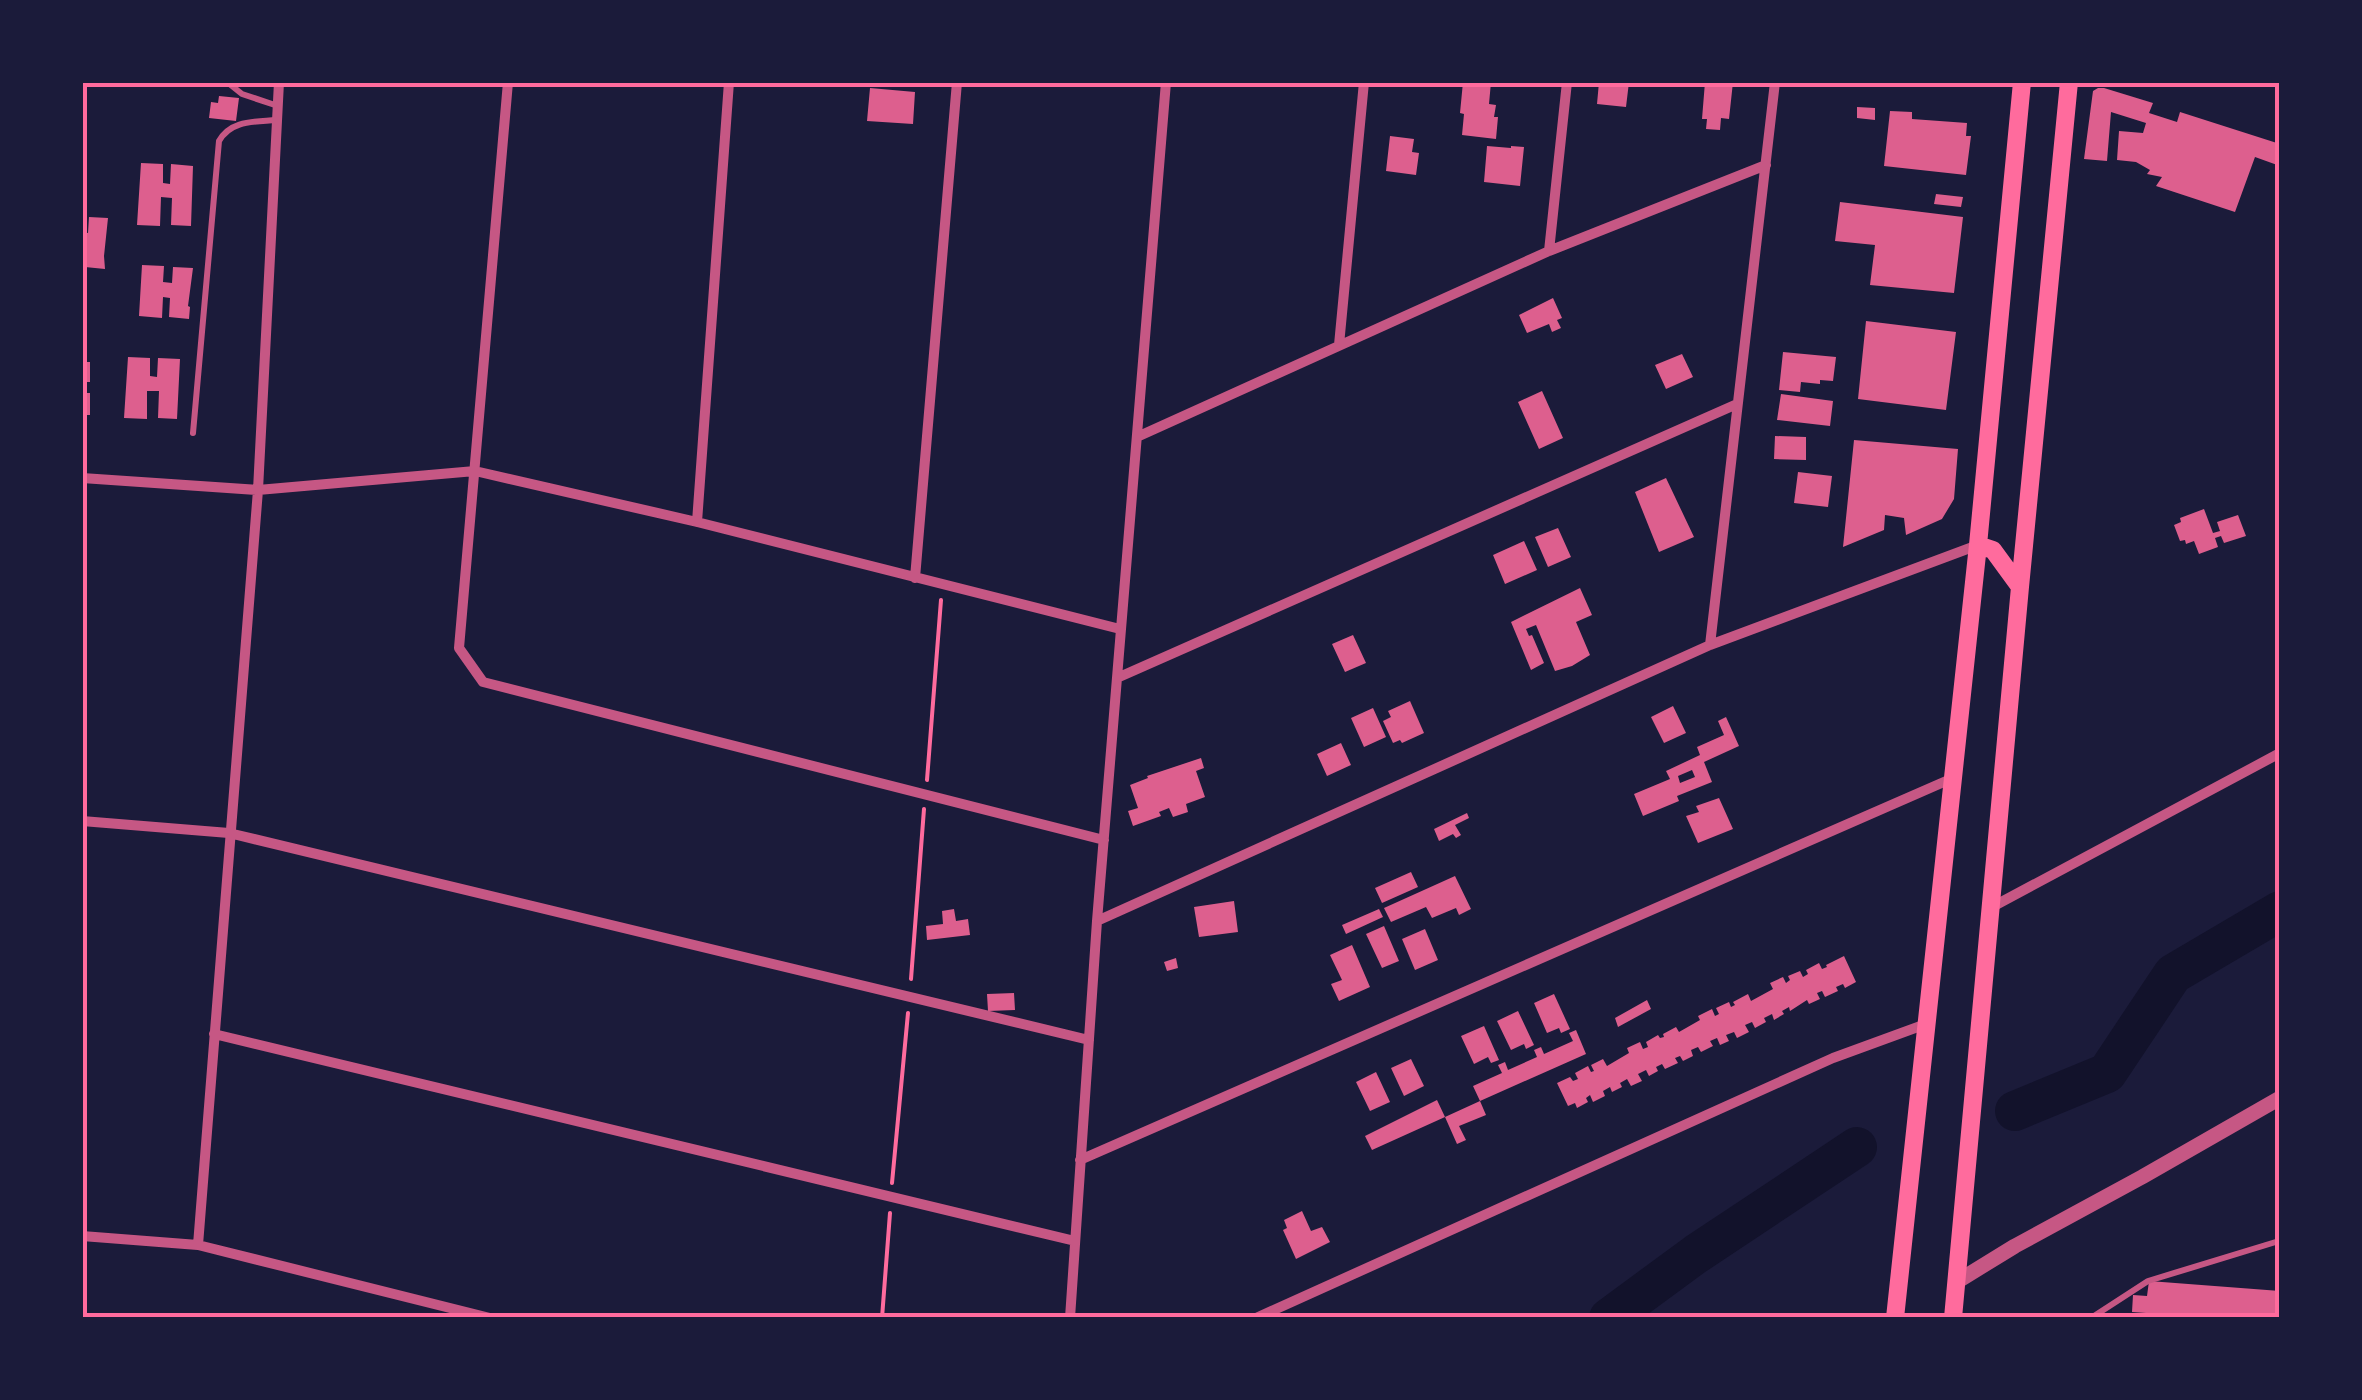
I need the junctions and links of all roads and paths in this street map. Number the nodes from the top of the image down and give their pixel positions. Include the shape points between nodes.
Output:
1 (227, 82) edge
2 (279, 82) edge
3 (508, 82) edge
4 (729, 82) edge
5 (957, 82) edge
6 (1166, 82) edge
7 (1364, 82) edge
8 (1567, 82) edge
9 (1774, 82) edge
10 (2022, 82) edge
11 (2070, 82) edge
12 (278, 106) junction
13 (277, 120) junction
14 (1766, 166) junction
15 (1549, 251) junction
16 (1340, 345) junction
17 (1737, 404) junction
18 (194, 433) dead end
19 (1138, 438) junction
20 (475, 471) junction
21 (82, 478) edge
22 (258, 490) junction
23 (697, 522) junction
24 (1978, 544) junction
25 (916, 578) junction
26 (2020, 587) junction
27 (1120, 629) junction
28 (1710, 645) junction
29 (1116, 678) junction
30 (2280, 752) edge
31 (1952, 778) junction
32 (82, 821) edge
33 (229, 833) junction
34 (1104, 840) junction
35 (1992, 907) junction
36 (1097, 921) junction
37 (909, 996) junction
38 (1926, 1024) junction
39 (214, 1034) junction
40 (1089, 1040) junction
41 (2280, 1098) edge
42 (1080, 1160) junction
43 (891, 1198) junction
44 (82, 1236) edge
45 (1074, 1240) junction
46 (2279, 1241) edge
47 (198, 1245) junction
48 (1958, 1281) junction
49 (490, 1318) edge
50 (882, 1318) edge
51 (1070, 1318) edge
52 (1256, 1318) edge
53 (1895, 1318) edge
54 (1954, 1318) edge
55 (2091, 1318) edge

1 - 12 lane
2 - 12 street
3 - 20 street
4 - 23 street
5 - 25 street
6 - 19 street
7 - 16 street
8 - 15 street
9 - 14 street
10 - 24 main road
11 - 26 main road
12 - 13 street
13 - 18 lane via 239,124 219,141
13 - 22 street
14 - 15 street
14 - 17 street
15 - 16 street
16 - 19 street
17 - 28 street
17 - 29 street
19 - 27 street
20 - 22 street
20 - 23 street
20 - 34 street via 459,648 483,682
21 - 22 street
22 - 33 street
23 - 25 street
24 - 26 main road via 1999,556
24 - 28 street
24 - 31 main road
25 - 27 street
26 - 35 main road
27 - 29 street
28 - 36 street
29 - 34 street
30 - 35 street
31 - 38 main road
31 - 42 street
32 - 33 street
33 - 37 street
33 - 39 street
34 - 36 street
35 - 48 main road
36 - 40 street
37 - 40 street
37 - 43 path
38 - 52 street via 1833,1058
38 - 53 main road
39 - 43 street
39 - 47 street
40 - 42 street
41 - 48 street
42 - 45 street
43 - 45 street
43 - 50 path
44 - 47 street
45 - 51 street
46 - 55 lane via 2148,1280
47 - 49 street
48 - 54 main road

